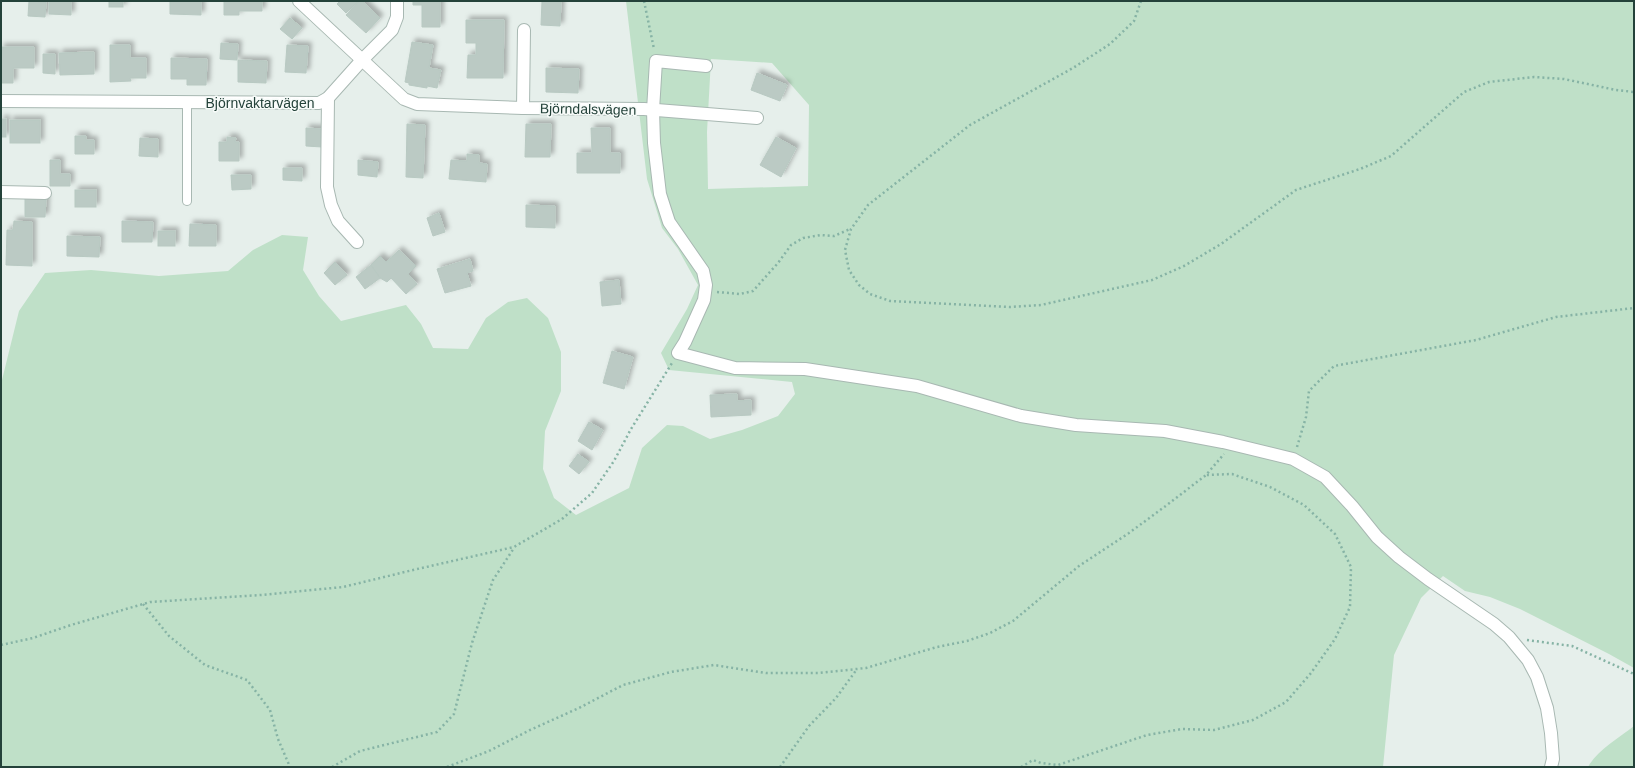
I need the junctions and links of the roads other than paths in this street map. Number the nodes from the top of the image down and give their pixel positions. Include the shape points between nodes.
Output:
1 (299, 1) edge
2 (397, 1) edge
3 (524, 30) dead end
4 (362, 60) junction
5 (706, 66) dead end
6 (328, 98) junction
7 (1, 101) edge
8 (187, 103) junction
9 (523, 108) junction
10 (653, 110) junction
11 (757, 118) dead end
12 (1, 192) edge
13 (45, 193) dead end
14 (187, 201) dead end
15 (357, 242) dead end
16 (1551, 767) edge

1 - 4 street, Björndalsvägen
2 - 4 street via 397,17 392,30
3 - 9 street, Björndalsvägen
4 - 6 street, Björnvaktarvägen
4 - 9 street, Björndalsvägen via 409,102
5 - 10 street, Björndalsvägen via 656,61
6 - 8 street, Björnvaktarvägen via 319,103
6 - 15 street via 327,187 338,221
7 - 8 street, Björnvaktarvägen
8 - 14 lane, Björnvaktarvägen
9 - 10 street, Björndalsvägen
10 - 11 street, Björndalsvägen
10 - 16 street, Björndalsvägen via 654,142 664,210 669,222 703,271 706,291 678,353 735,368 805,369 917,386 1021,416 1076,425 1165,432 1293,459 1325,477 1377,537 1399,557 1509,637 1537,677 1547,708 1551,733
12 - 13 street

